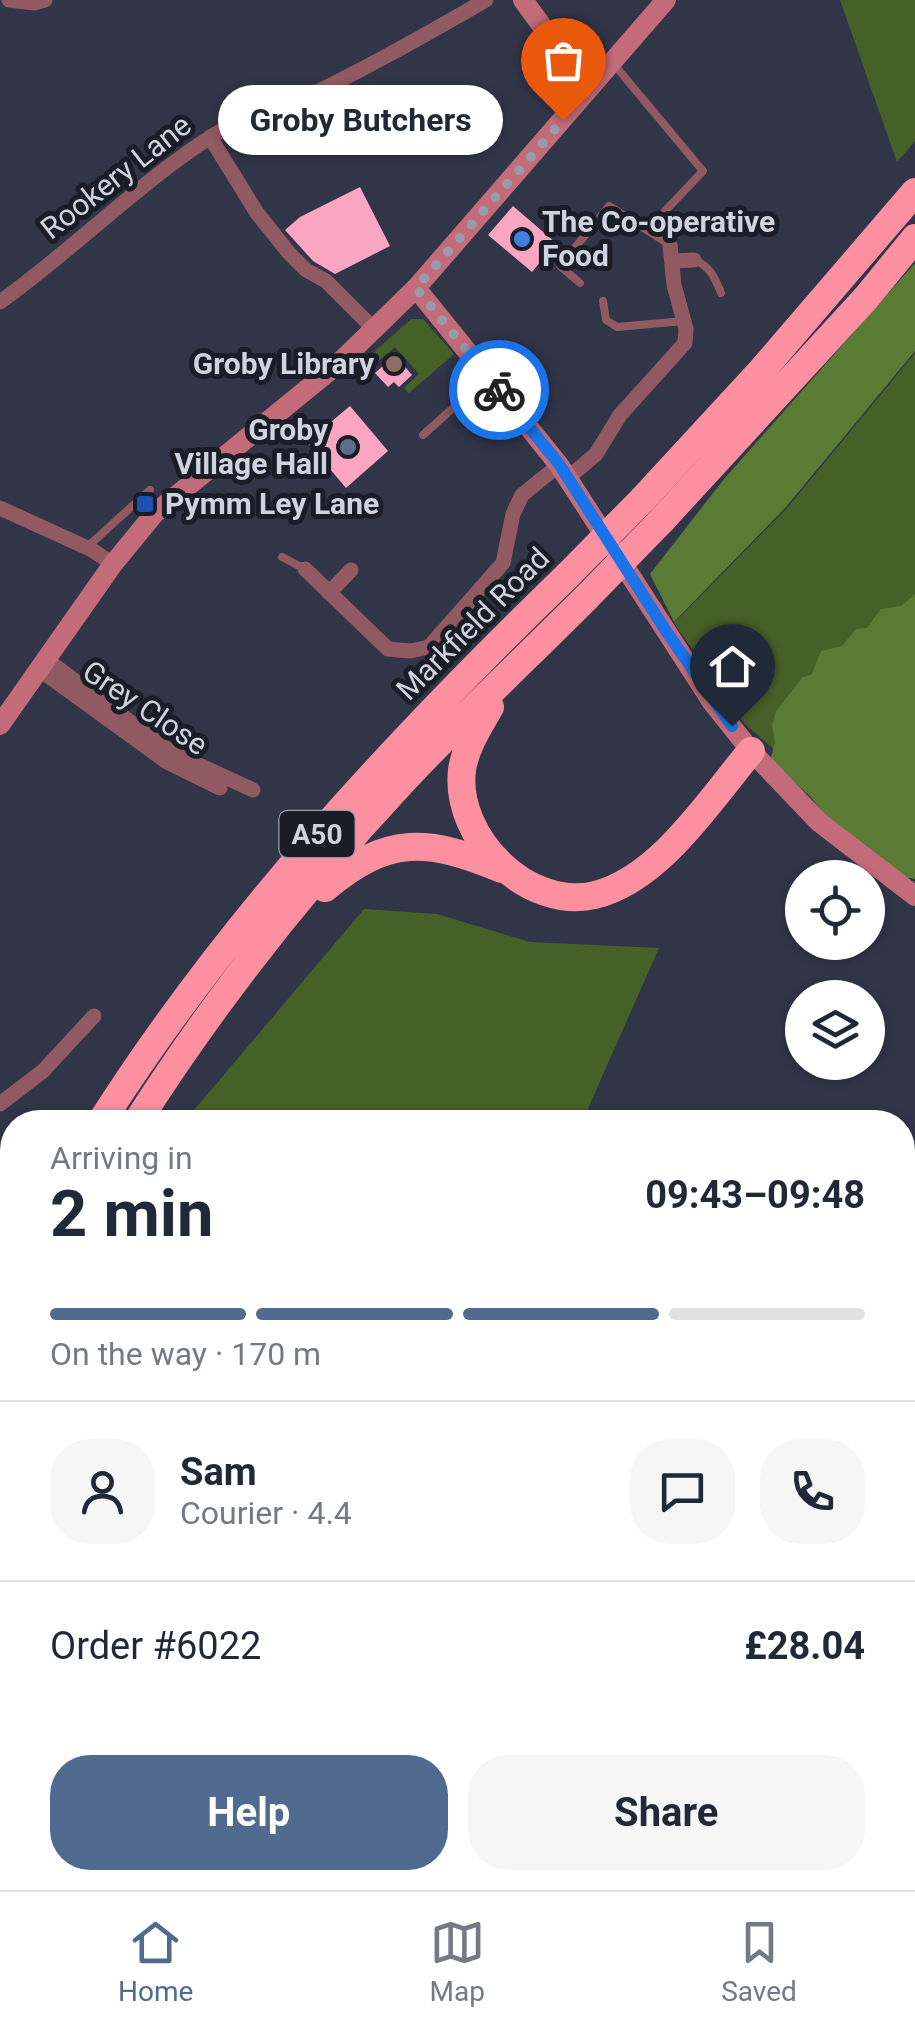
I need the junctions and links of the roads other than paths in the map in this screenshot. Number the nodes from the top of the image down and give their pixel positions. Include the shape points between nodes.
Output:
1 (10, 0) edge
2 (45, 0) edge
3 (486, 0) edge
4 (523, 0) edge
5 (666, 0) edge
6 (612, 62) junction
7 (588, 89) junction
8 (210, 137) junction
9 (915, 192) edge
10 (665, 212) dead end
11 (915, 238) edge
12 (671, 253) junction
13 (694, 260) joint
14 (580, 282) dead end
15 (416, 288) junction
16 (721, 293) dead end
17 (602, 301) dead end
18 (0, 302) edge
19 (684, 321) junction
20 (374, 329) junction
21 (488, 376) junction
22 (423, 436) dead end
23 (564, 471) junction
24 (150, 490) dead end
25 (0, 508) edge
26 (86, 548) junction
27 (282, 557) dead end
28 (113, 564) junction
29 (305, 569) joint
30 (350, 570) dead end
31 (329, 592) junction
32 (44, 665) junction
33 (511, 673) junction
34 (0, 725) edge
35 (751, 751) junction
36 (220, 788) dead end
37 (253, 790) dead end
38 (508, 872) junction
39 (915, 896) edge
40 (280, 926) junction
41 (94, 1016) dead end
42 (0, 1104) edge
43 (109, 1110) edge
44 (145, 1110) edge

1 - 2 street
3 - 8 street, Rookery Lane via 280,110
4 - 7 street
5 - 6 street
6 - 7 street
6 - 10 lane via 703,171
7 - 15 street
8 - 18 street, Rookery Lane
8 - 20 street via 289,253
9 - 43 highway, Markfield Road / A50, bridge via 643,499 299,854 174,1014
11 - 33 highway, Markfield Road / A50, bridge via 662,520
12 - 13 street
12 - 14 lane via 609,206 560,266
12 - 19 street
13 - 16 lane via 715,276
15 - 20 street
15 - 21 street
17 - 19 lane via 606,320 617,327
19 - 23 street via 685,343 620,415 596,454
20 - 28 street via 154,513
21 - 22 lane
21 - 23 street
23 - 31 street via 522,495 503,563 428,646 388,649
23 - 35 street via 712,702
24 - 26 lane
25 - 26 street
26 - 28 street
27 - 29 lane
28 - 32 street
29 - 31 street
30 - 31 street
32 - 34 street
32 - 36 street, Grey Close via 167,762
32 - 37 street via 171,752
33 - 38 highway via 473,736 462,771 469,819
33 - 40 highway, Markfield Road / A50 via 404,780
35 - 38 highway via 665,852 629,882 568,898
35 - 39 street via 820,822
38 - 40 highway via 442,847 392,850 363,859
40 - 44 highway, Markfield Road / A50
41 - 42 street via 43,1071

